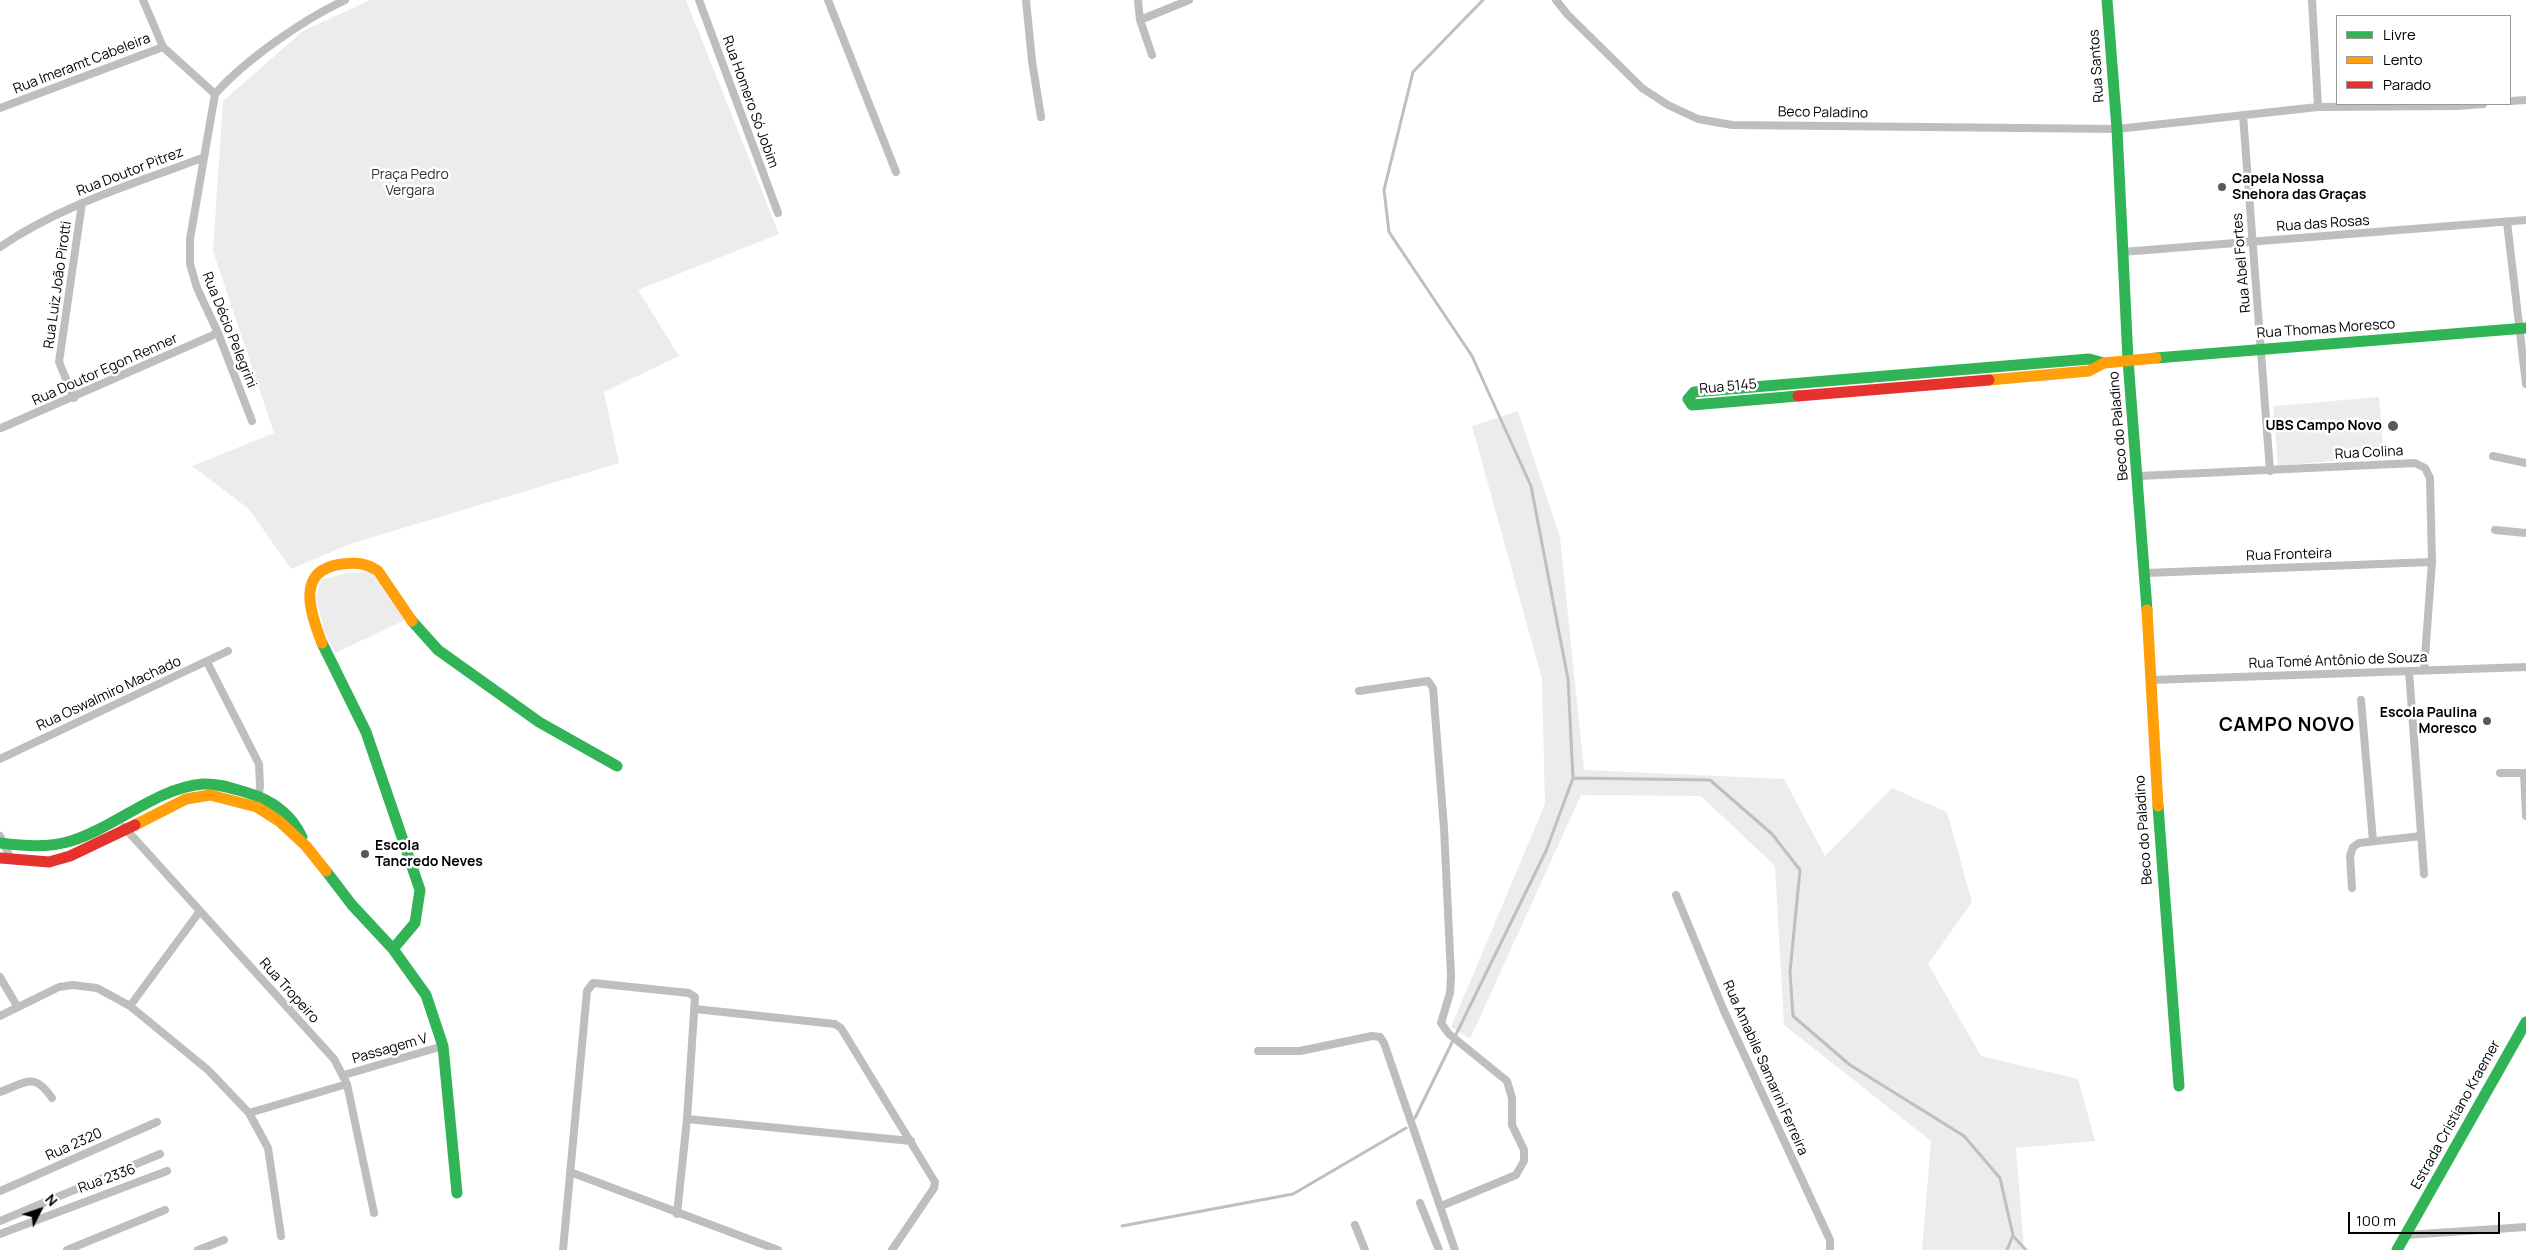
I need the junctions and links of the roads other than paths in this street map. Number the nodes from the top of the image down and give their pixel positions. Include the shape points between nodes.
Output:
1 (143, 0) edge
2 (345, 0) edge
3 (699, 0) edge
4 (828, 0) edge
5 (1026, 0) edge
6 (1138, 0) edge
7 (1189, 0) edge
8 (1556, 0) edge
9 (2107, 0) edge
10 (2312, 0) edge
11 (1140, 20) junction
12 (163, 47) junction
13 (1152, 55) dead end
14 (215, 94) junction
15 (2526, 100) edge
16 (2511, 101) edge
17 (2470, 105) edge
18 (2318, 107) junction
19 (0, 108) edge
20 (2243, 115) junction
21 (1041, 117) dead end
22 (2117, 129) junction
23 (202, 158) junction
24 (896, 172) dead end
25 (82, 203) junction
26 (778, 213) dead end
27 (2526, 220) edge
28 (2507, 222) junction
29 (2253, 242) junction
30 (0, 247) edge
31 (2122, 252) junction
32 (2522, 329) edge
33 (218, 333) junction
34 (2262, 349) junction
35 (2128, 360) junction
36 (2526, 384) edge
37 (1860, 385) junction
38 (74, 398) junction
39 (252, 420) dead end
40 (2, 428) dead end
41 (2494, 456) dead end
42 (2526, 463) edge
43 (2270, 471) junction
44 (2139, 476) junction
45 (2495, 530) dead end
46 (2526, 533) edge
47 (2432, 562) junction
48 (2146, 573) junction
49 (228, 651) dead end
50 (207, 662) junction
51 (2526, 667) edge
52 (2424, 670) junction
53 (2409, 671) junction
54 (2151, 680) junction
55 (1359, 691) dead end
56 (2361, 700) dead end
57 (0, 759) edge
58 (617, 766) dead end
59 (2500, 773) dead end
60 (2525, 773) edge
61 (258, 801) junction
62 (2526, 816) edge
63 (118, 820) junction
64 (126, 830) junction
65 (2421, 836) junction
66 (1, 841) edge
67 (2373, 842) junction
68 (6, 858) edge
69 (2424, 874) dead end
70 (2352, 888) dead end
71 (1676, 895) dead end
72 (200, 911) junction
73 (393, 950) junction
74 (0, 977) edge
75 (17, 1006) junction
76 (130, 1006) junction
77 (696, 1009) junction
78 (0, 1016) edge
79 (2526, 1022) edge
80 (444, 1046) junction
81 (1258, 1051) dead end
82 (344, 1075) junction
83 (347, 1084) junction
84 (2179, 1086) dead end
85 (0, 1092) edge
86 (52, 1098) dead end
87 (249, 1113) junction
88 (687, 1119) junction
89 (157, 1122) dead end
90 (910, 1142) junction
91 (160, 1154) dead end
92 (167, 1171) dead end
93 (570, 1172) junction
94 (0, 1191) edge
95 (457, 1194) dead end
96 (1420, 1203) dead end
97 (1441, 1206) junction
98 (165, 1210) dead end
99 (374, 1213) dead end
100 (677, 1214) junction
101 (0, 1222) edge
102 (1355, 1225) dead end
103 (2526, 1227) edge
104 (0, 1234) edge
105 (2406, 1235) junction
106 (281, 1236) dead end
107 (224, 1240) dead end
108 (68, 1250) edge
109 (198, 1250) edge
110 (563, 1250) edge
111 (778, 1250) edge
112 (892, 1250) edge
113 (1365, 1250) edge
114 (1439, 1250) edge
115 (1455, 1250) edge
116 (1830, 1250) edge
117 (2397, 1250) edge

1 - 12 street
2 - 14 street via 318,13 230,78
3 - 26 street, Rua Homero Só Jobim
4 - 24 street
5 - 21 street
6 - 11 street
7 - 11 street
8 - 22 street, Beco Paladino via 1642,88 1698,119 1732,125
9 - 22 street, Rua Santos
10 - 18 street
11 - 13 street
12 - 14 street, Rua Imeramt Cabeleira
12 - 19 street, Rua Imeramt Cabeleira
14 - 23 street, Rua Doutor Pitrez
15 - 16 street
17 - 18 street
18 - 20 street
20 - 22 street
20 - 29 street, Rua Abel Fortes
22 - 31 street, Beco do Paladino
23 - 25 street, Rua Doutor Pitrez
23 - 33 street, Rua Décio Pelegrini via 190,239 190,264
25 - 30 street, Rua Doutor Pitrez via 30,227
25 - 38 street, Rua Luiz João Pirotti via 60,360
27 - 28 street, Rua das Rosas
28 - 29 street, Rua das Rosas
28 - 32 street
29 - 31 street, Rua das Rosas
29 - 34 street, Rua Abel Fortes
31 - 35 street, Beco do Paladino
32 - 34 street, Rua Thomas Moresco
32 - 36 street
33 - 38 street, Rua Doutor Egon Renner
33 - 39 street, Rua Décio Pelegrini
34 - 35 street, Rua Thomas Moresco
34 - 43 street, Rua Abel Fortes
35 - 37 street, Rua 5145 via 2104,363 2089,359 1963,376
35 - 44 street, Beco do Paladino
37 - 37 street, Rua 5145 via 1694,392 1688,399 1692,405
38 - 40 street, Rua Doutor Egon Renner
41 - 42 street
43 - 44 street, Rua Colina
43 - 47 street, Rua Colina via 2415,463 2425,468 2430,478
44 - 48 street, Beco do Paladino
45 - 46 street
47 - 48 street, Rua Fronteira
47 - 52 street, Rua Colina
48 - 54 street, Beco do Paladino
49 - 50 street, Rua Oswalmiro Machado
50 - 57 street, Rua Oswalmiro Machado
50 - 61 street via 259,764
51 - 52 street, Rua Tomé Antônio de Souza
52 - 53 street, Rua Tomé Antônio de Souza
53 - 54 street, Rua Tomé Antônio de Souza
53 - 65 street
54 - 84 street, Beco do Paladino
55 - 97 street via 1428,682 1433,688 1451,975 1450,993 1441,1024 1507,1081 1512,1098 1512,1125 1524,1150 1524,1161 1516,1175
56 - 67 street
58 - 73 street via 539,722 438,650 417,629 378,570 357,561 318,570 312,578 310,595 319,636 366,731 420,890 419,915 410,932
59 - 60 street
60 - 62 street
61 - 63 street via 212,785 197,785
61 - 64 street via 210,795 186,799
61 - 73 street via 306,846 352,905
63 - 64 street, Rua Tropeiro
63 - 66 street via 74,840 48,847
64 - 68 street via 70,856 49,862
64 - 72 street, Rua Tropeiro
65 - 67 street
65 - 69 street
66 - 68 street
67 - 70 street via 2353,847 2350,856
71 - 116 street, Rua Amabile Samarini Ferreira via 1724,1011 1830,1240
72 - 76 street
72 - 82 street, Rua Tropeiro via 334,1059
73 - 80 street via 426,995
74 - 75 street
75 - 76 street via 73,984 96,988
75 - 78 street
76 - 87 street via 208,1070
77 - 88 street
77 - 90 street via 837,1024
77 - 93 street via 695,997 689,993 596,982 590,984
79 - 105 street, Estrada Cristiano Kraemer
80 - 82 street, Passagem V
80 - 95 street
81 - 97 street via 1300,1051 1380,1037
82 - 83 street, Rua Tropeiro
83 - 87 street
83 - 99 street, Rua Tropeiro
85 - 86 street via 36,1081 42,1083
87 - 106 street via 268,1148
88 - 90 street
88 - 100 street
89 - 94 street, Rua 2320
90 - 112 street via 936,1184
91 - 101 street
92 - 104 street, Rua 2336
93 - 100 street
93 - 110 street
96 - 114 street
97 - 115 street
98 - 108 street
100 - 111 street
102 - 113 street
103 - 105 street
105 - 117 street, Estrada Cristiano Kraemer
107 - 109 street

